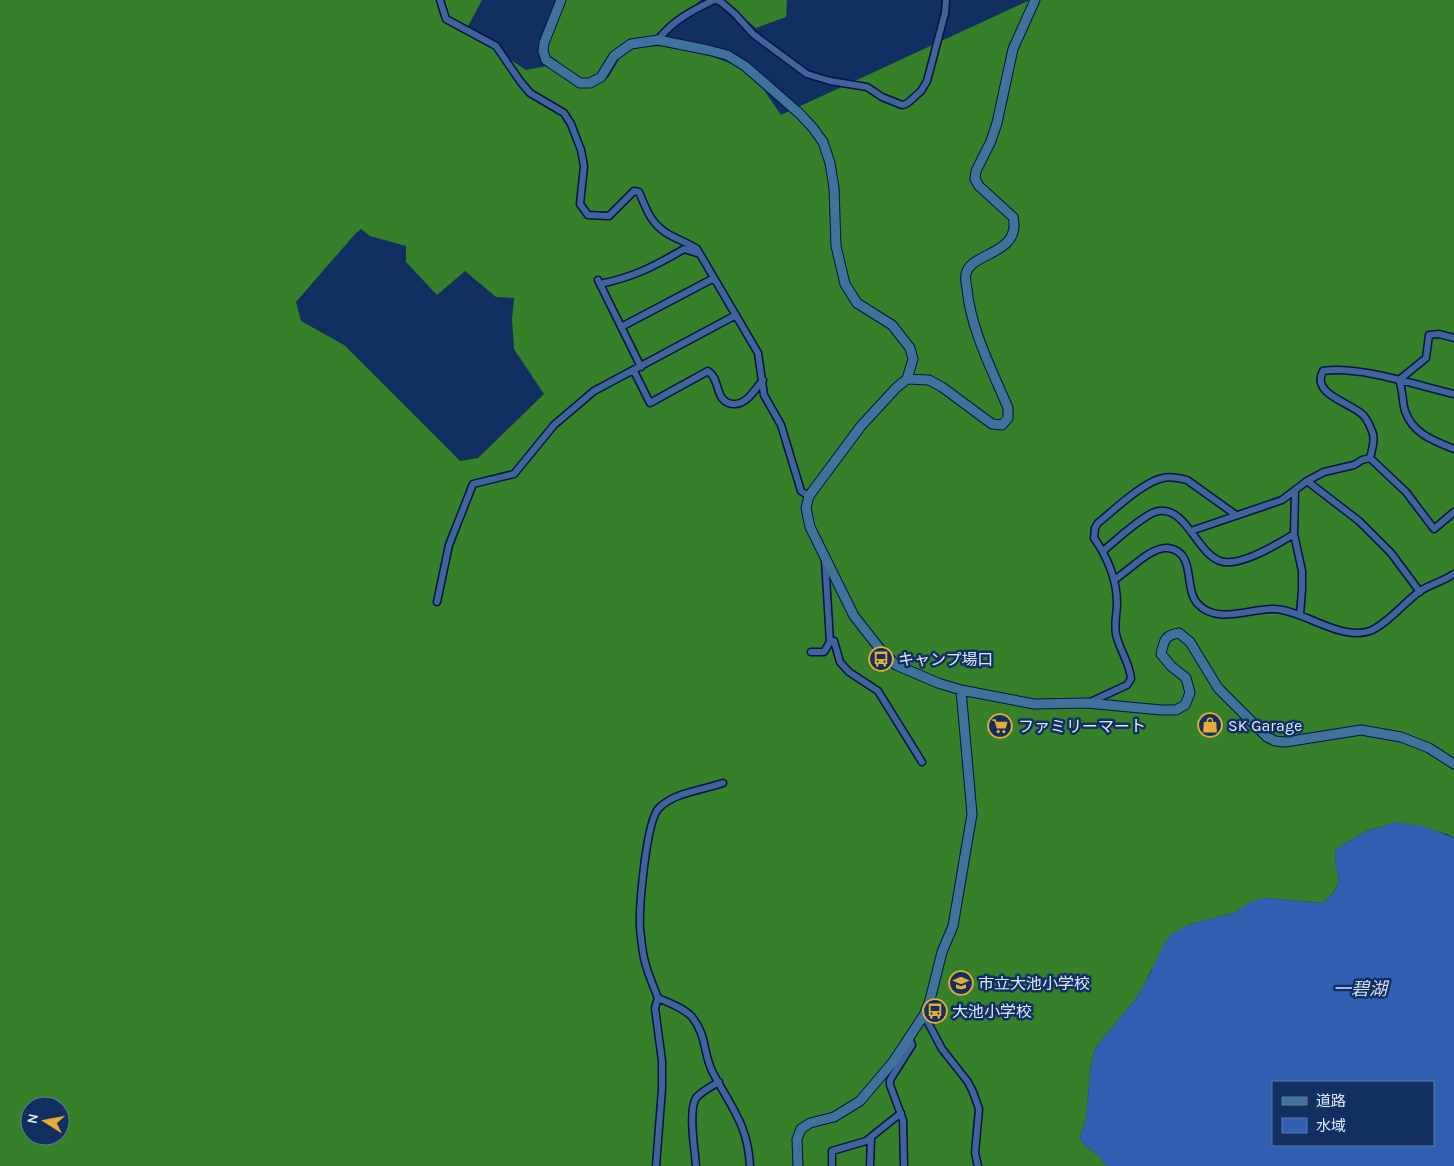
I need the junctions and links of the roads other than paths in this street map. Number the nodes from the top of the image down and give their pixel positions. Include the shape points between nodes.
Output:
1 (440, 0) edge
2 (562, 0) edge
3 (715, 0) edge
4 (946, 0) edge
5 (1035, 0) edge
6 (658, 40) junction
7 (700, 254) junction
8 (714, 278) junction
9 (736, 315) junction
10 (621, 327) junction
11 (1454, 338) edge
12 (640, 367) junction
13 (634, 371) junction
14 (907, 379) junction
15 (763, 380) junction
16 (1399, 380) junction
17 (1454, 394) edge
18 (1454, 449) edge
19 (1370, 458) junction
20 (1307, 482) junction
21 (1295, 492) junction
22 (809, 496) junction
23 (1454, 512) edge
24 (1236, 515) junction
25 (1191, 531) junction
26 (1294, 534) junction
27 (1103, 551) junction
28 (824, 558) junction
29 (1454, 574) edge
30 (1114, 580) junction
31 (1420, 592) junction
32 (436, 602) dead end
33 (1300, 615) junction
34 (830, 642) junction
35 (811, 652) dead end
36 (961, 690) junction
37 (1086, 703) junction
38 (922, 762) dead end
39 (1454, 764) edge
40 (723, 783) dead end
41 (658, 998) junction
42 (924, 1016) junction
43 (909, 1038) junction
44 (719, 1082) junction
45 (901, 1113) junction
46 (871, 1138) junction
47 (656, 1166) edge
48 (696, 1166) edge
49 (750, 1166) edge
50 (798, 1166) edge
51 (832, 1166) edge
52 (870, 1166) edge
53 (904, 1166) edge
54 (978, 1166) edge

1 - 7 street via 446,19 496,46 530,93 564,114 571,124 584,166 580,204 588,215 610,216 634,191 639,192 652,220 666,232 689,243
2 - 6 street via 543,51 546,60 580,82 590,83 601,77 614,56 631,44
3 - 4 street via 721,2 753,34 808,74 830,82 867,87 902,105 928,81
3 - 6 street via 695,8 667,28
5 - 14 street via 1013,49 997,123 976,171 979,186 1013,217 1013,230 1005,244 973,263 966,275 972,320 1008,408 1008,418 1002,425 992,424 929,380
6 - 14 street via 708,50 739,62 814,128 830,163 836,246 845,284 857,303 892,325 910,348 912,359
7 - 8 street
7 - 10 street via 684,249 625,279 599,282
8 - 9 street
8 - 10 street
9 - 12 street
9 - 15 street via 758,353
10 - 12 street
11 - 16 street via 1439,334 1429,336 1426,358
12 - 13 street
13 - 15 street via 650,404 708,371 712,373 721,399 728,403 738,404 748,399
13 - 32 street via 594,391 554,425 514,474 473,484 449,544
14 - 22 street via 861,426
15 - 22 street via 764,395 781,425 801,491
16 - 17 street
16 - 18 street via 1410,422 1421,434
16 - 19 street via 1344,370 1324,371 1321,376 1321,383 1328,393 1368,421 1374,438
19 - 20 street via 1324,472
19 - 23 street via 1406,492 1434,529
20 - 21 street
20 - 31 street via 1359,521 1390,553
21 - 24 street via 1282,500
21 - 26 street
22 - 28 street via 806,508 810,527
24 - 25 street
24 - 27 street via 1187,480 1164,478 1132,496 1098,523 1094,538
25 - 26 street via 1208,553 1219,561 1229,562 1273,548
25 - 27 street via 1173,514 1159,510
26 - 33 street via 1302,571
27 - 30 street
28 - 34 street
28 - 36 street via 854,616 896,665
29 - 31 street
30 - 33 street via 1153,551 1169,548 1186,560 1193,598 1199,606 1224,615 1274,609
30 - 37 street via 1116,637 1131,679 1127,685
31 - 33 street via 1370,631 1356,633 1326,627
34 - 35 street via 824,652
34 - 38 street via 834,641 840,662 849,672 878,691
36 - 37 street via 1034,704
36 - 42 street via 972,814 953,926
37 - 39 street via 1161,710 1176,710 1185,705 1190,693 1186,678 1161,654 1164,641 1171,634 1179,633 1190,642 1218,688 1275,742 1361,730 1401,736
40 - 41 street via 669,800 658,809 651,824 640,926 647,971
41 - 44 street via 693,1019 704,1037 712,1070
41 - 47 street via 655,1008 662,1089
42 - 43 street
42 - 54 street via 942,1050 973,1092 979,1109 975,1153
43 - 45 street via 912,1045 890,1080
43 - 50 street via 860,1101 801,1129 797,1138
44 - 48 street via 695,1099
44 - 49 street via 744,1129
45 - 46 street
45 - 53 street
46 - 51 street via 832,1151
46 - 52 street

